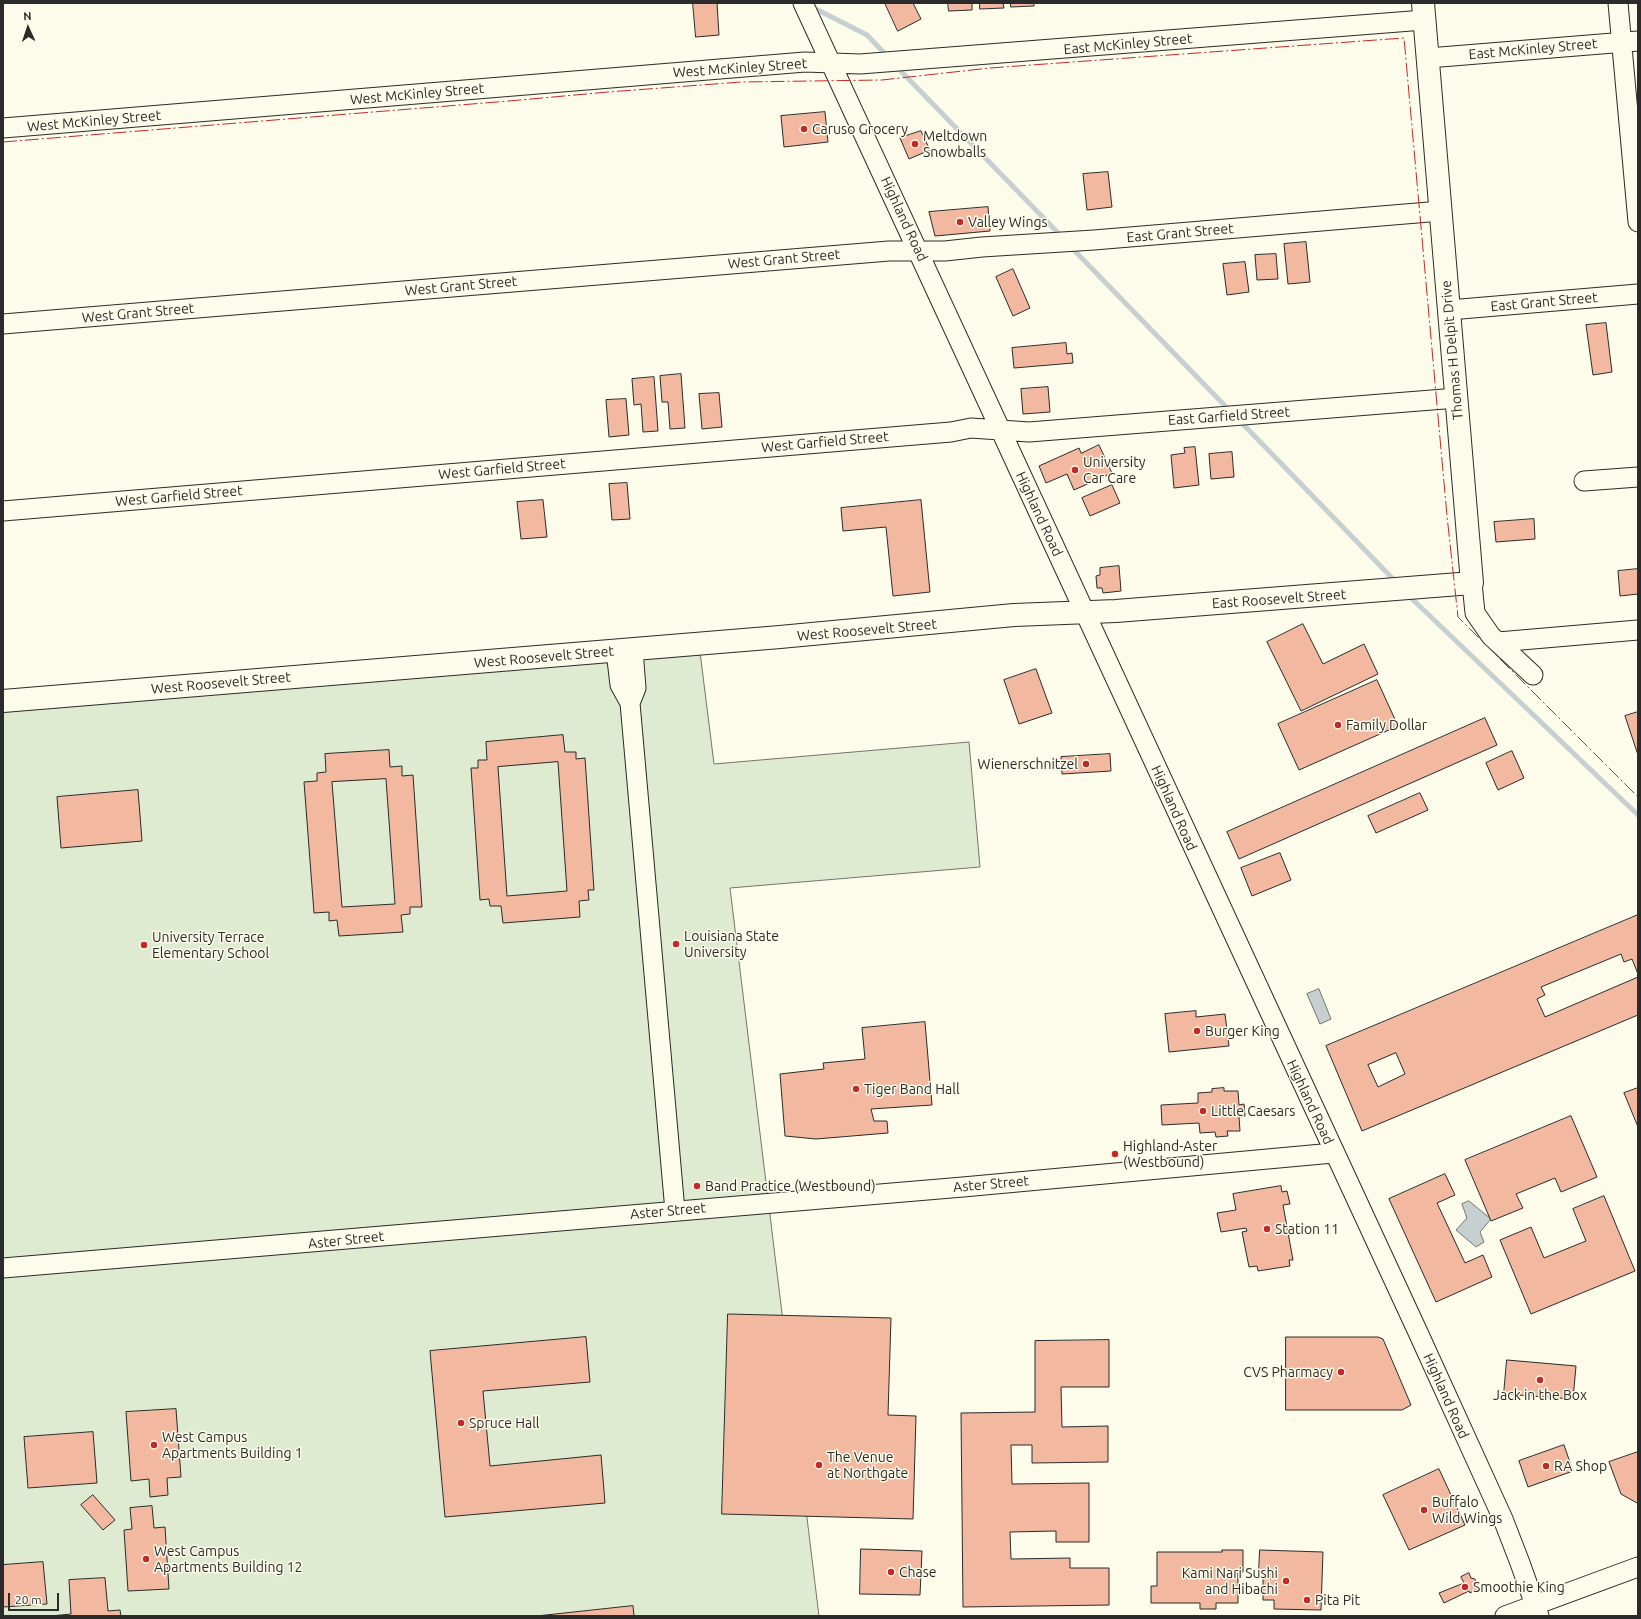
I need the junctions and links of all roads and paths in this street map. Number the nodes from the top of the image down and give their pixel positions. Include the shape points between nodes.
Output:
1 (803, 3) edge
2 (1618, 3) edge
3 (1423, 12) edge
4 (1630, 42) edge
5 (1428, 58) junction
6 (832, 63) junction
7 (3, 128) edge
8 (1441, 211) junction
9 (1638, 222) edge
10 (919, 252) junction
11 (1638, 294) edge
12 (1449, 310) junction
13 (3, 324) edge
14 (1456, 398) junction
15 (1001, 431) junction
16 (1638, 477) edge
17 (1584, 481) dead end
18 (3, 511) edge
19 (1472, 583) junction
20 (1085, 612) junction
21 (1638, 630) edge
22 (1498, 642) junction
23 (624, 650) junction
24 (1533, 675) dead end
25 (3, 701) edge
26 (1334, 1153) junction
27 (675, 1211) junction
28 (3, 1268) edge
29 (1638, 1567) edge
30 (1537, 1610) edge
31 (1505, 1616) edge

1 - 6 street, Highland Road
2 - 4 street
3 - 5 main road, Thomas H Delpit Drive
3 - 6 street, East McKinley Street via 918,60 865,64
4 - 5 street, East McKinley Street
4 - 9 street
5 - 8 main road, Thomas H Delpit Drive
6 - 7 street, West McKinley Street via 797,63
6 - 10 street, Highland Road
8 - 10 street, East Grant Street via 1034,245
8 - 12 main road, Thomas H Delpit Drive
10 - 13 street, West Grant Street via 881,251
10 - 15 street, Highland Road
11 - 12 street, East Grant Street
12 - 14 main road, Thomas H Delpit Drive
14 - 15 street, East Garfield Street via 1029,432
14 - 19 main road, Thomas H Delpit Drive
15 - 18 street, West Garfield Street via 971,428
15 - 20 street, Highland Road
16 - 17 street
19 - 20 main road, East Roosevelt Street
19 - 22 street, Thomas H Delpit Drive via 1475,612
20 - 23 main road, West Roosevelt Street
20 - 26 street, Highland Road
21 - 22 street
22 - 24 street, Thomas H Delpit Drive
23 - 25 main road, West Roosevelt Street
23 - 27 street via 636,688 630,703
26 - 27 street, Aster Street
26 - 30 street, Highland Road via 1502,1519
27 - 28 street, Aster Street
29 - 30 street
30 - 31 street

